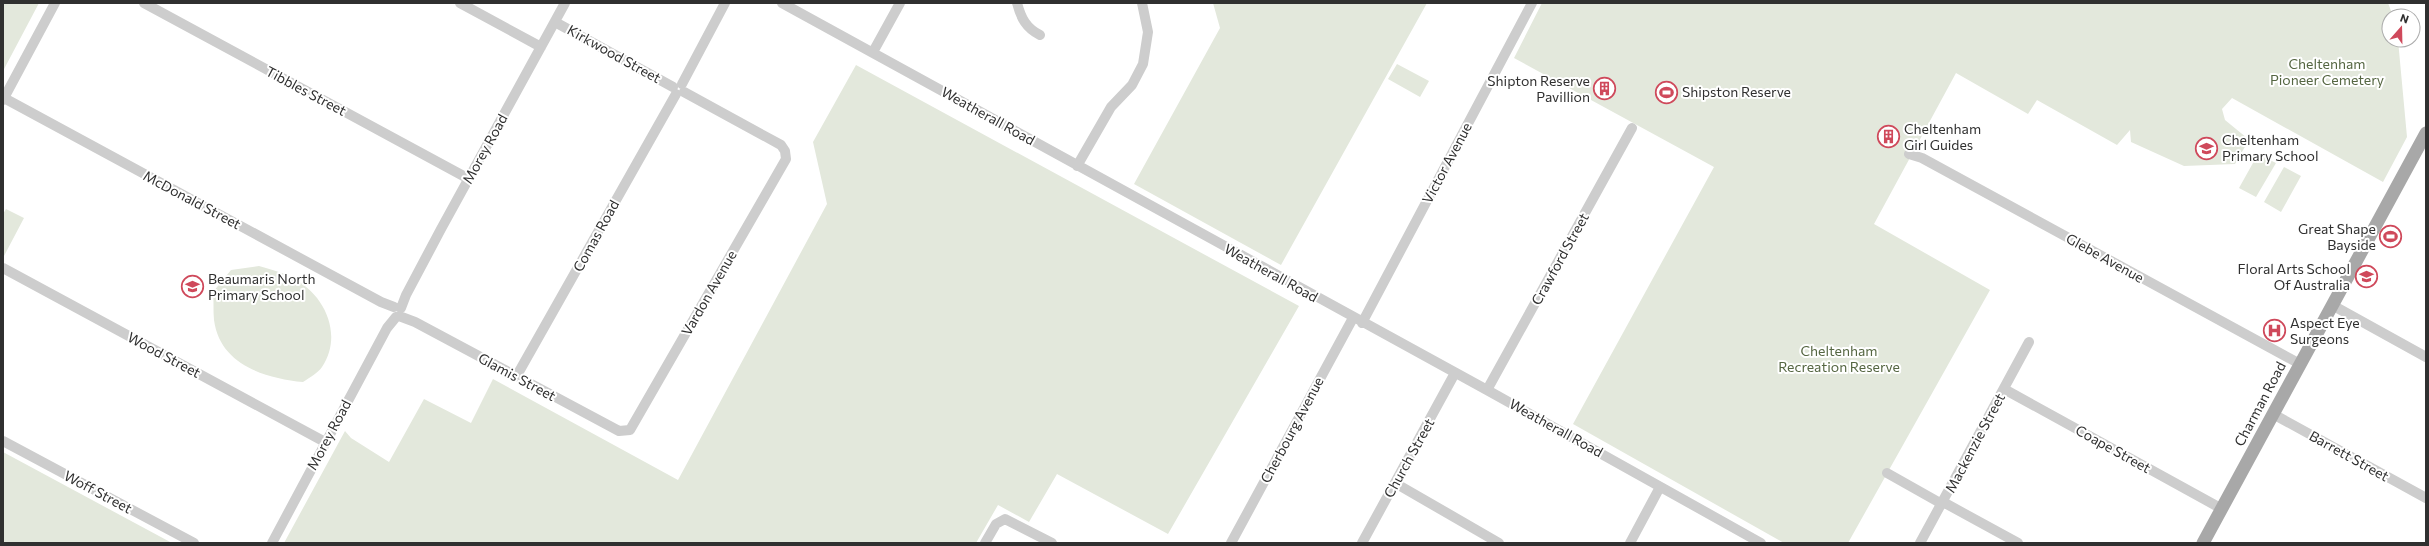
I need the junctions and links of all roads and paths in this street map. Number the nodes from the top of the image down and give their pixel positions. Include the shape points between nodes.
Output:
1 (55, 3) edge
2 (144, 3) edge
3 (460, 3) edge
4 (565, 3) edge
5 (725, 3) edge
6 (782, 3) edge
7 (900, 3) edge
8 (1017, 3) edge
9 (1142, 3) edge
10 (1532, 3) edge
11 (555, 22) junction
12 (1040, 35) dead end
13 (541, 47) junction
14 (873, 52) junction
15 (679, 89) junction
16 (4, 99) edge
17 (1632, 128) dead end
18 (2426, 133) edge
19 (781, 145) joint
20 (1909, 154) dead end
21 (1077, 166) junction
22 (469, 179) junction
23 (3, 268) edge
24 (2332, 305) junction
25 (397, 311) junction
26 (1358, 320) junction
27 (2029, 342) dead end
28 (2426, 357) edge
29 (2300, 364) junction
30 (1455, 373) junction
31 (516, 377) junction
32 (2004, 389) junction
33 (1487, 390) junction
34 (2273, 414) junction
35 (619, 431) joint
36 (3, 441) edge
37 (325, 442) junction
38 (1887, 473) dead end
39 (1395, 483) junction
40 (1660, 487) junction
41 (2426, 498) edge
42 (1942, 503) junction
43 (2222, 509) junction
44 (2205, 542) edge
45 (194, 543) edge
46 (272, 543) edge
47 (985, 543) edge
48 (1052, 543) edge
49 (1231, 543) edge
50 (1362, 543) edge
51 (1499, 543) edge
52 (1630, 543) edge
53 (1761, 543) edge
54 (1920, 543) edge
55 (2018, 543) edge

1 - 16 street
2 - 22 street, Tibbles Street
3 - 13 street
4 - 11 street, Morey Road
5 - 15 street, Comas Road
6 - 14 street, Weatherall Road
7 - 14 street
8 - 12 street via 1026,26
9 - 21 street via 1148,32 1143,64 1132,84 1111,107
10 - 26 street, Victor Avenue
11 - 13 street, Morey Road
11 - 15 street, Kirkwood Street
13 - 22 street, Morey Road
14 - 21 street, Weatherall Road
15 - 19 street, Kirkwood Street
15 - 31 street, Comas Road
16 - 25 street, McDonald Street
17 - 33 street, Crawford Street
18 - 24 main road, Charman Road
19 - 35 street, Vardon Avenue via 785,150 784,162 633,426 626,432
20 - 29 street, Glebe Avenue via 1922,158
21 - 26 street, Weatherall Road
22 - 25 street, Morey Road
23 - 37 street, Wood Street
24 - 28 street
24 - 29 main road, Charman Road
25 - 31 street, Glamis Street
25 - 37 street, Morey Road
26 - 30 street, Weatherall Road
26 - 49 street, Cherbourg Avenue
27 - 32 street, Mackenzie Street
29 - 34 main road, Charman Road
30 - 33 street, Weatherall Road
30 - 39 street, Church Street
31 - 35 street, Glamis Street
32 - 42 street, Mackenzie Street
32 - 43 street, Coape Street
33 - 40 street, Weatherall Road
34 - 41 street, Barrett Street
34 - 43 main road, Charman Road
36 - 45 street, Woff Street
37 - 46 street, Morey Road
38 - 42 street
39 - 50 street, Church Street
39 - 51 street
40 - 52 street
40 - 53 street, Weatherall Road
42 - 54 street, Mackenzie Street
42 - 55 street
43 - 44 main road, Charman Road
47 - 48 street via 1000,520 1011,520

